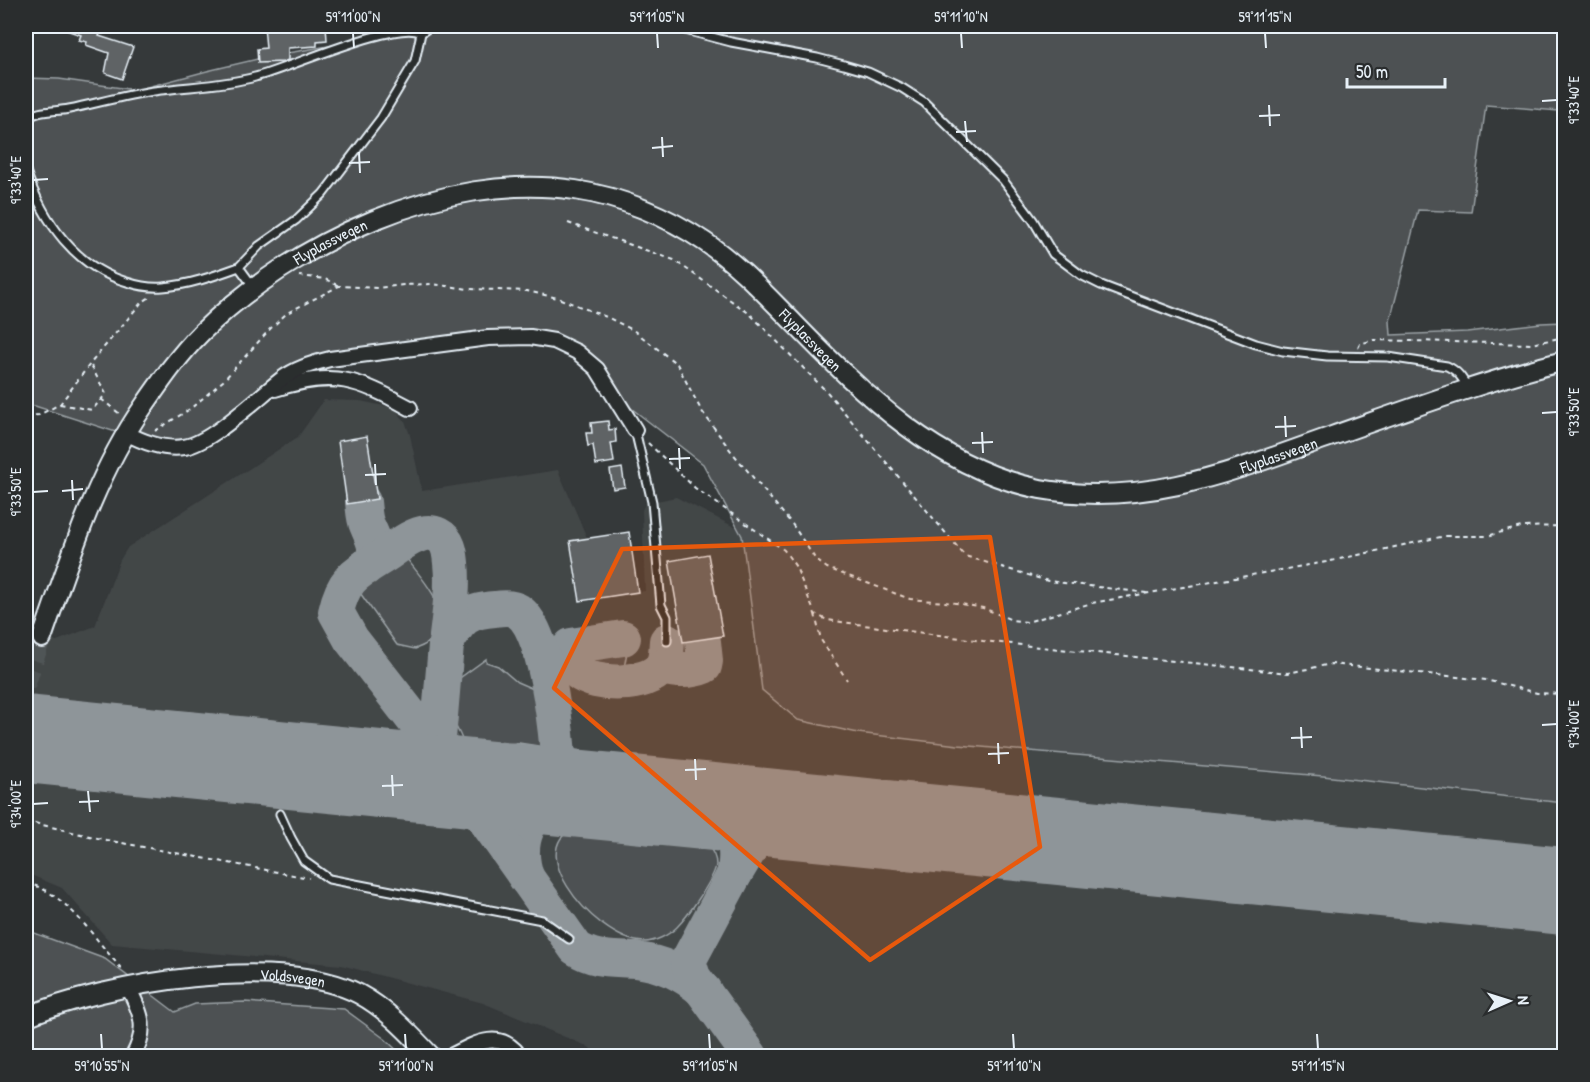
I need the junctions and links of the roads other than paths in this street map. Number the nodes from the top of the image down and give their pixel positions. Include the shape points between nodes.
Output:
1 (431, 26) edge
2 (670, 26) edge
3 (421, 33) junction
4 (26, 120) edge
5 (26, 171) edge
6 (239, 267) junction
7 (254, 287) junction
8 (1564, 361) edge
9 (1468, 388) junction
10 (264, 393) junction
11 (410, 408) dead end
12 (635, 430) joint
13 (133, 432) junction
14 (42, 638) tunnel mouth
15 (667, 641) dead end
16 (280, 814) dead end
17 (569, 939) dead end
18 (128, 987) junction
19 (26, 1017) edge
20 (133, 1056) edge
21 (431, 1056) edge
22 (451, 1056) edge
23 (520, 1056) edge

1 - 3 lane
2 - 9 lane via 844,65 902,88 924,102 1002,180 1033,219 1053,254 1101,285 1256,344 1304,355 1388,357 1447,366 1456,370
3 - 4 lane via 414,29 365,37 254,78 124,95 67,110 42,112
3 - 6 lane via 415,61 381,118 323,194
5 - 6 lane via 34,197 67,245 91,266 113,278 161,288
6 - 7 lane
7 - 9 main road, Flyplassvegen via 309,250 356,227 445,198 538,187 607,197 640,207 684,228 727,258 889,414 937,447 995,476 1069,493 1119,494 1187,484
7 - 13 main road, Flyplassvegen via 201,334 163,379
8 - 9 main road, Flyplassvegen
10 - 11 street via 298,382 331,378 377,390
10 - 12 street via 306,366 330,359 488,338 530,337 554,341 577,352 597,369
10 - 13 street via 209,436 185,447 160,446
12 - 15 lane via 652,502 658,604 667,617
13 - 14 main road, Flyplassvegen via 95,494
16 - 17 lane via 304,861 329,879 535,918
18 - 19 main road, Voldsvegen
18 - 20 street via 140,1009 143,1026
18 - 21 main road, Voldsvegen via 234,975 321,981 359,994 380,1007
22 - 23 street via 485,1041 496,1041 506,1043

